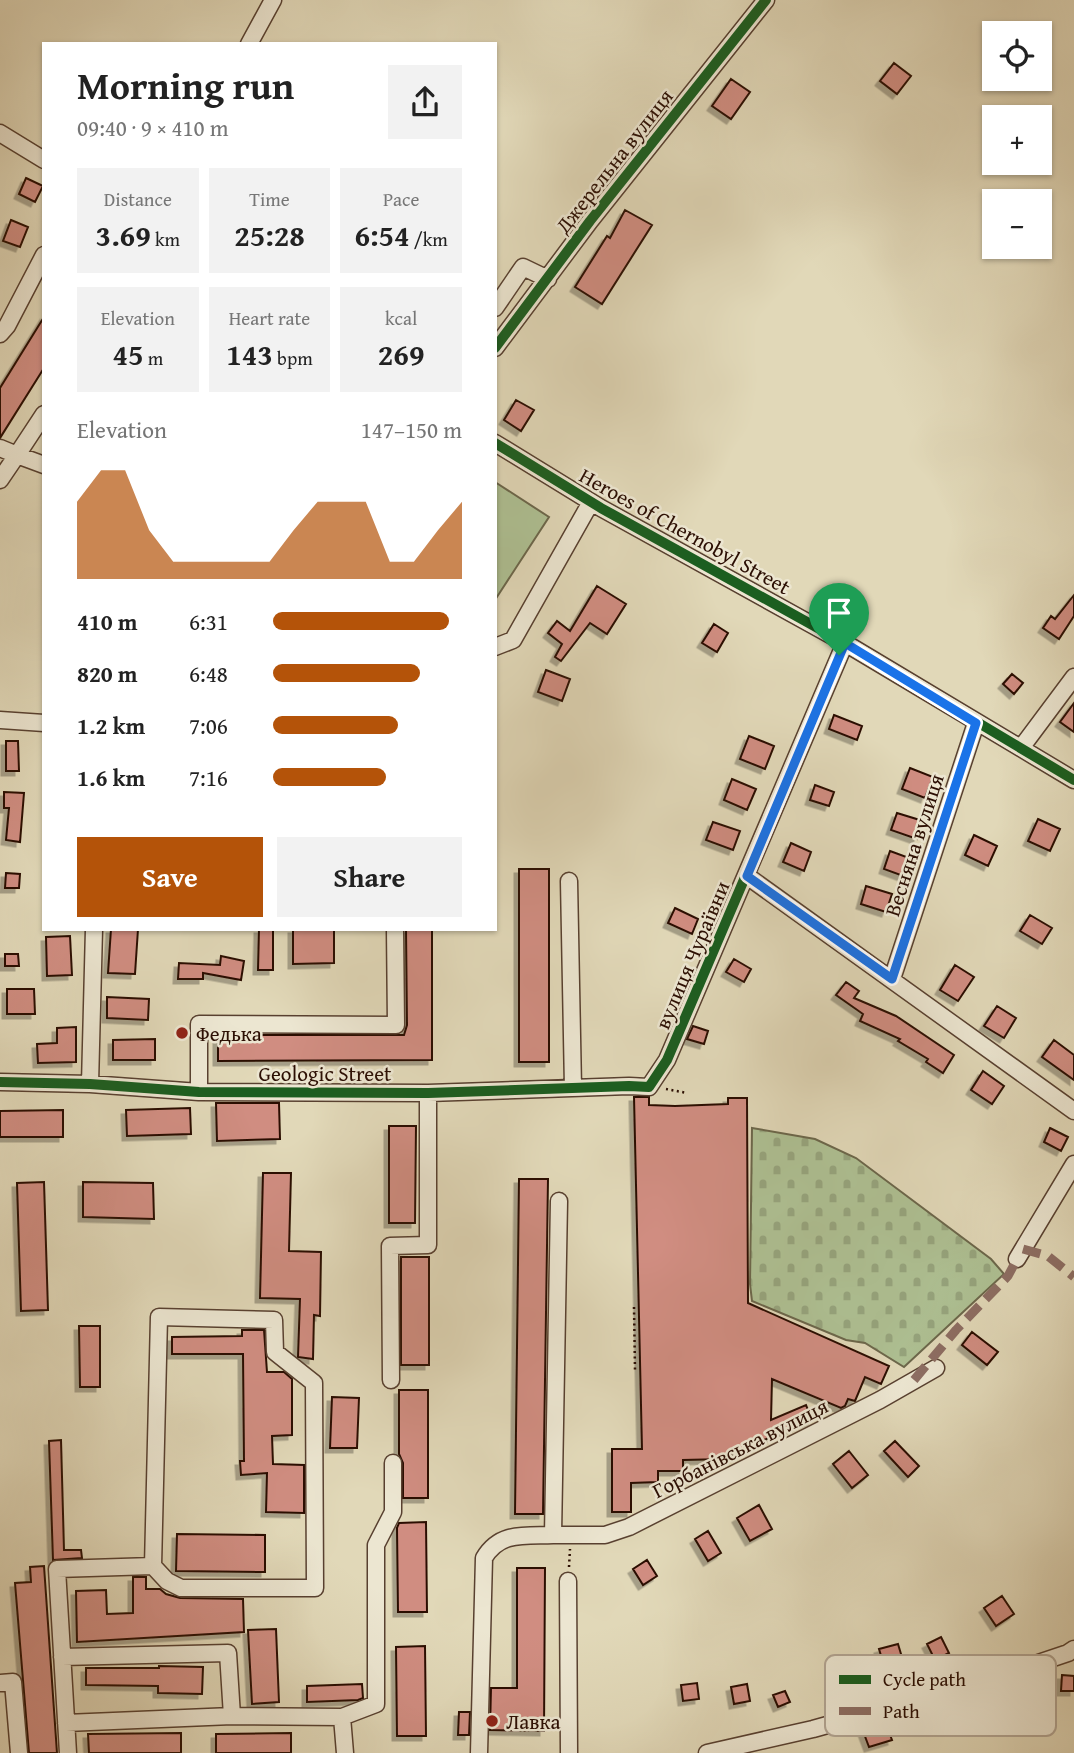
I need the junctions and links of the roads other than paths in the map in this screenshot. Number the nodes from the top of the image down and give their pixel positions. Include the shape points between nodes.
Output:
1 (766, 0) edge
2 (270, 2) edge
3 (250, 42) edge
4 (0, 133) edge
5 (42, 159) edge
6 (42, 259) edge
7 (548, 279) junction
8 (501, 289) edge
9 (0, 334) edge
10 (497, 345) edge
11 (42, 417) edge
12 (497, 444) edge
13 (0, 448) edge
14 (17, 455) junction
15 (42, 465) edge
16 (0, 480) edge
17 (591, 502) junction
18 (845, 643) junction
19 (497, 646) edge
20 (1074, 677) edge
21 (0, 720) edge
22 (42, 723) edge
23 (976, 723) junction
24 (1021, 748) junction
25 (1074, 780) edge
26 (747, 876) junction
27 (569, 881) dead end
28 (94, 931) edge
29 (395, 931) edge
30 (892, 979) junction
31 (0, 1082) edge
32 (90, 1084) junction
33 (649, 1087) joint
34 (573, 1088) junction
35 (199, 1092) junction
36 (428, 1093) junction
37 (1074, 1111) edge
38 (1074, 1164) edge
39 (559, 1201) dead end
40 (1017, 1259) dead end
41 (936, 1367) dead end
42 (391, 1380) dead end
43 (393, 1463) dead end
44 (553, 1535) junction
45 (153, 1566) junction
46 (568, 1581) road end
47 (62, 1657) junction
48 (0, 1683) edge
49 (232, 1716) junction
50 (342, 1717) junction
51 (66, 1723) junction
52 (825, 1726) edge
53 (19, 1753) edge
54 (68, 1753) edge
55 (345, 1753) edge
56 (479, 1753) edge
57 (569, 1753) edge
58 (707, 1753) edge

1 - 7 street, Джерельна вулиця
2 - 3 street
4 - 5 street
6 - 9 street
7 - 8 street via 523,267
7 - 10 street, Джерельна вулиця
11 - 14 street
12 - 17 street, Heroes of Chernobyl Street
13 - 14 street
14 - 15 street
14 - 16 street
17 - 18 street, Heroes of Chernobyl Street
17 - 19 street via 513,640
18 - 23 street, Heroes of Chernobyl Street
18 - 26 street, вулиця Чураївни
20 - 24 street
21 - 22 street
23 - 24 street, Heroes of Chernobyl Street
23 - 30 street, Весняна вулиця
24 - 25 street, Heroes of Chernobyl Street
26 - 30 street
26 - 33 street, вулиця Чураївни via 667,1060
27 - 34 street
28 - 32 street
29 - 35 street via 396,1025 198,1024
30 - 37 street
31 - 32 street, Geologic Street
32 - 35 street, Geologic Street
33 - 34 street, Geologic Street
34 - 36 street, Geologic Street
35 - 36 street, Geologic Street
36 - 42 street via 428,1245 390,1246
38 - 40 street
39 - 44 street
41 - 44 street, Горбанівська вулиця via 880,1401 629,1527 605,1535
43 - 50 street via 393,1512 376,1545 376,1704
44 - 56 street, Горбанівська вулиця via 504,1539 491,1546 484,1558
45 - 45 street via 159,1317 274,1320 275,1352 314,1383 315,1588 181,1588
45 - 47 street via 57,1569
46 - 57 street
47 - 49 street via 228,1653
47 - 51 street
48 - 53 street via 13,1682
49 - 50 street
49 - 51 street
50 - 55 street
51 - 54 street
52 - 58 street

